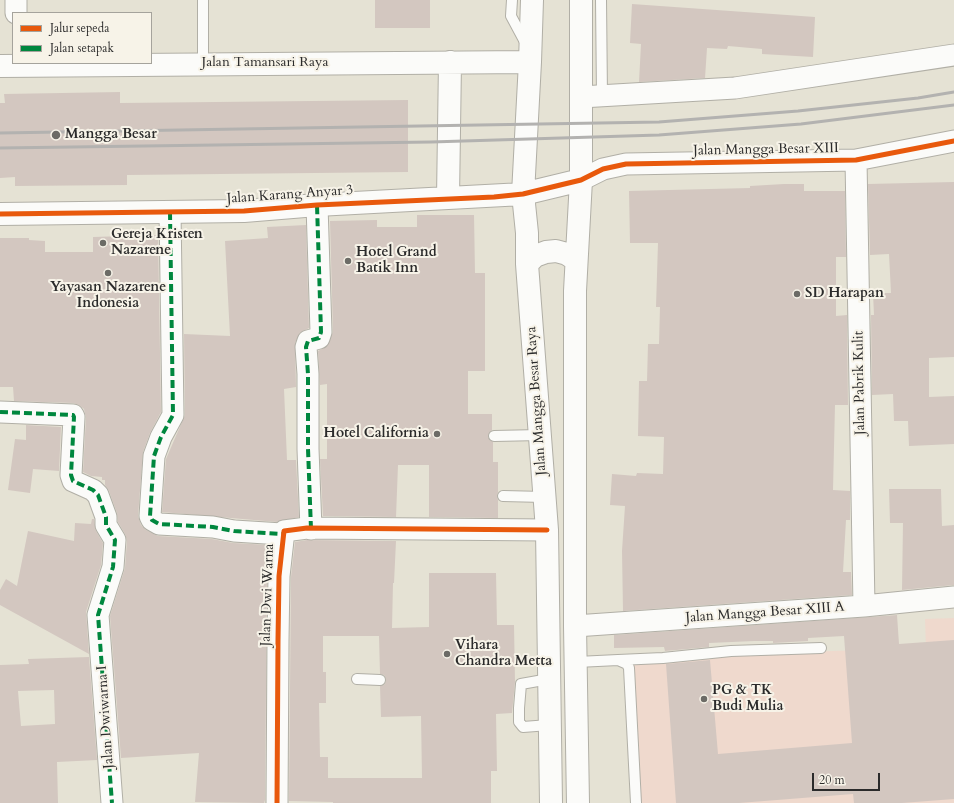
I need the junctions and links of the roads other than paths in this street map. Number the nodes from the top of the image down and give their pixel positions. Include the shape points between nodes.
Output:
1 (16, 0) edge
2 (203, 0) edge
3 (512, 0) edge
4 (532, 0) edge
5 (581, 0) edge
6 (601, 0) edge
7 (16, 12) edge
8 (954, 54) edge
9 (530, 58) junction
10 (450, 62) junction
11 (203, 63) junction
12 (106, 64) edge
13 (152, 64) edge
14 (10, 65) edge
15 (592, 97) junction
16 (954, 142) edge
17 (856, 160) junction
18 (581, 180) junction
19 (523, 194) junction
20 (448, 198) junction
21 (317, 205) junction
22 (170, 212) junction
23 (0, 214) edge
24 (576, 260) junction
25 (527, 264) junction
26 (0, 412) edge
27 (540, 435) junction
28 (494, 436) dead end
29 (503, 496) dead end
30 (544, 497) junction
31 (311, 529) junction
32 (547, 530) junction
33 (282, 534) junction
34 (954, 597) edge
35 (864, 606) junction
36 (575, 626) junction
37 (821, 648) dead end
38 (618, 660) junction
39 (577, 662) junction
40 (357, 679) dead end
41 (548, 679) junction
42 (380, 680) dead end
43 (549, 725) junction
44 (112, 803) edge
45 (277, 803) edge
46 (551, 803) edge
47 (578, 803) edge
48 (636, 803) edge

1 - 7 street
2 - 11 lane
3 - 9 lane via 511,16
4 - 9 main road, Jalan Mangga Besar Raya
5 - 15 main road
6 - 15 lane
8 - 15 street via 735,88
9 - 10 main road, Jalan Tamansari Raya
9 - 19 main road, Jalan Mangga Besar Raya
10 - 11 main road, Jalan Tamansari Raya
10 - 20 main road
11 - 13 main road, Jalan Tamansari Raya
12 - 14 main road, Jalan Tamansari Raya
15 - 18 main road
16 - 17 street, Jalan Mangga Besar XIII
17 - 18 street, Jalan Mangga Besar XIII via 626,164 603,169
17 - 35 street, Jalan Pabrik Kulit
18 - 19 main road, Jalan Karang Anyar 3
18 - 24 main road
19 - 20 main road, Jalan Karang Anyar 3
19 - 25 main road, Jalan Mangga Besar Raya via 528,233
20 - 21 main road, Jalan Karang Anyar 3
21 - 22 main road, Jalan Karang Anyar 3 via 244,212
21 - 31 street via 322,332 319,338 308,341 306,347
22 - 23 main road, Jalan Karang Anyar 3
22 - 33 street via 173,415 154,456 150,516 159,524
24 - 25 main road via 567,254 551,251 535,256
24 - 36 main road
25 - 27 main road, Jalan Mangga Besar Raya
26 - 44 street, Jalan Dwiwarna I via 68,413 74,417 71,475 73,481 94,490 98,495 106,517 106,525 115,540 113,567 99,609
27 - 28 lane
27 - 30 main road, Jalan Mangga Besar Raya
29 - 30 lane
30 - 32 main road, Jalan Mangga Besar Raya
31 - 32 street, Jalan Dwi Warna
31 - 33 street, Jalan Dwi Warna via 288,529
32 - 41 main road, Jalan Mangga Besar Raya
33 - 45 street, Jalan Dwi Warna via 278,640
34 - 35 street, Jalan Mangga Besar XIII A
35 - 36 street, Jalan Mangga Besar XIII A
36 - 39 main road
37 - 38 lane via 731,651
38 - 39 lane
38 - 48 lane via 627,664 629,668
39 - 47 main road
40 - 42 lane
41 - 43 main road, Jalan Mangga Besar Raya
41 - 43 lane via 518,684 519,722 523,727
43 - 46 main road, Jalan Mangga Besar Raya

